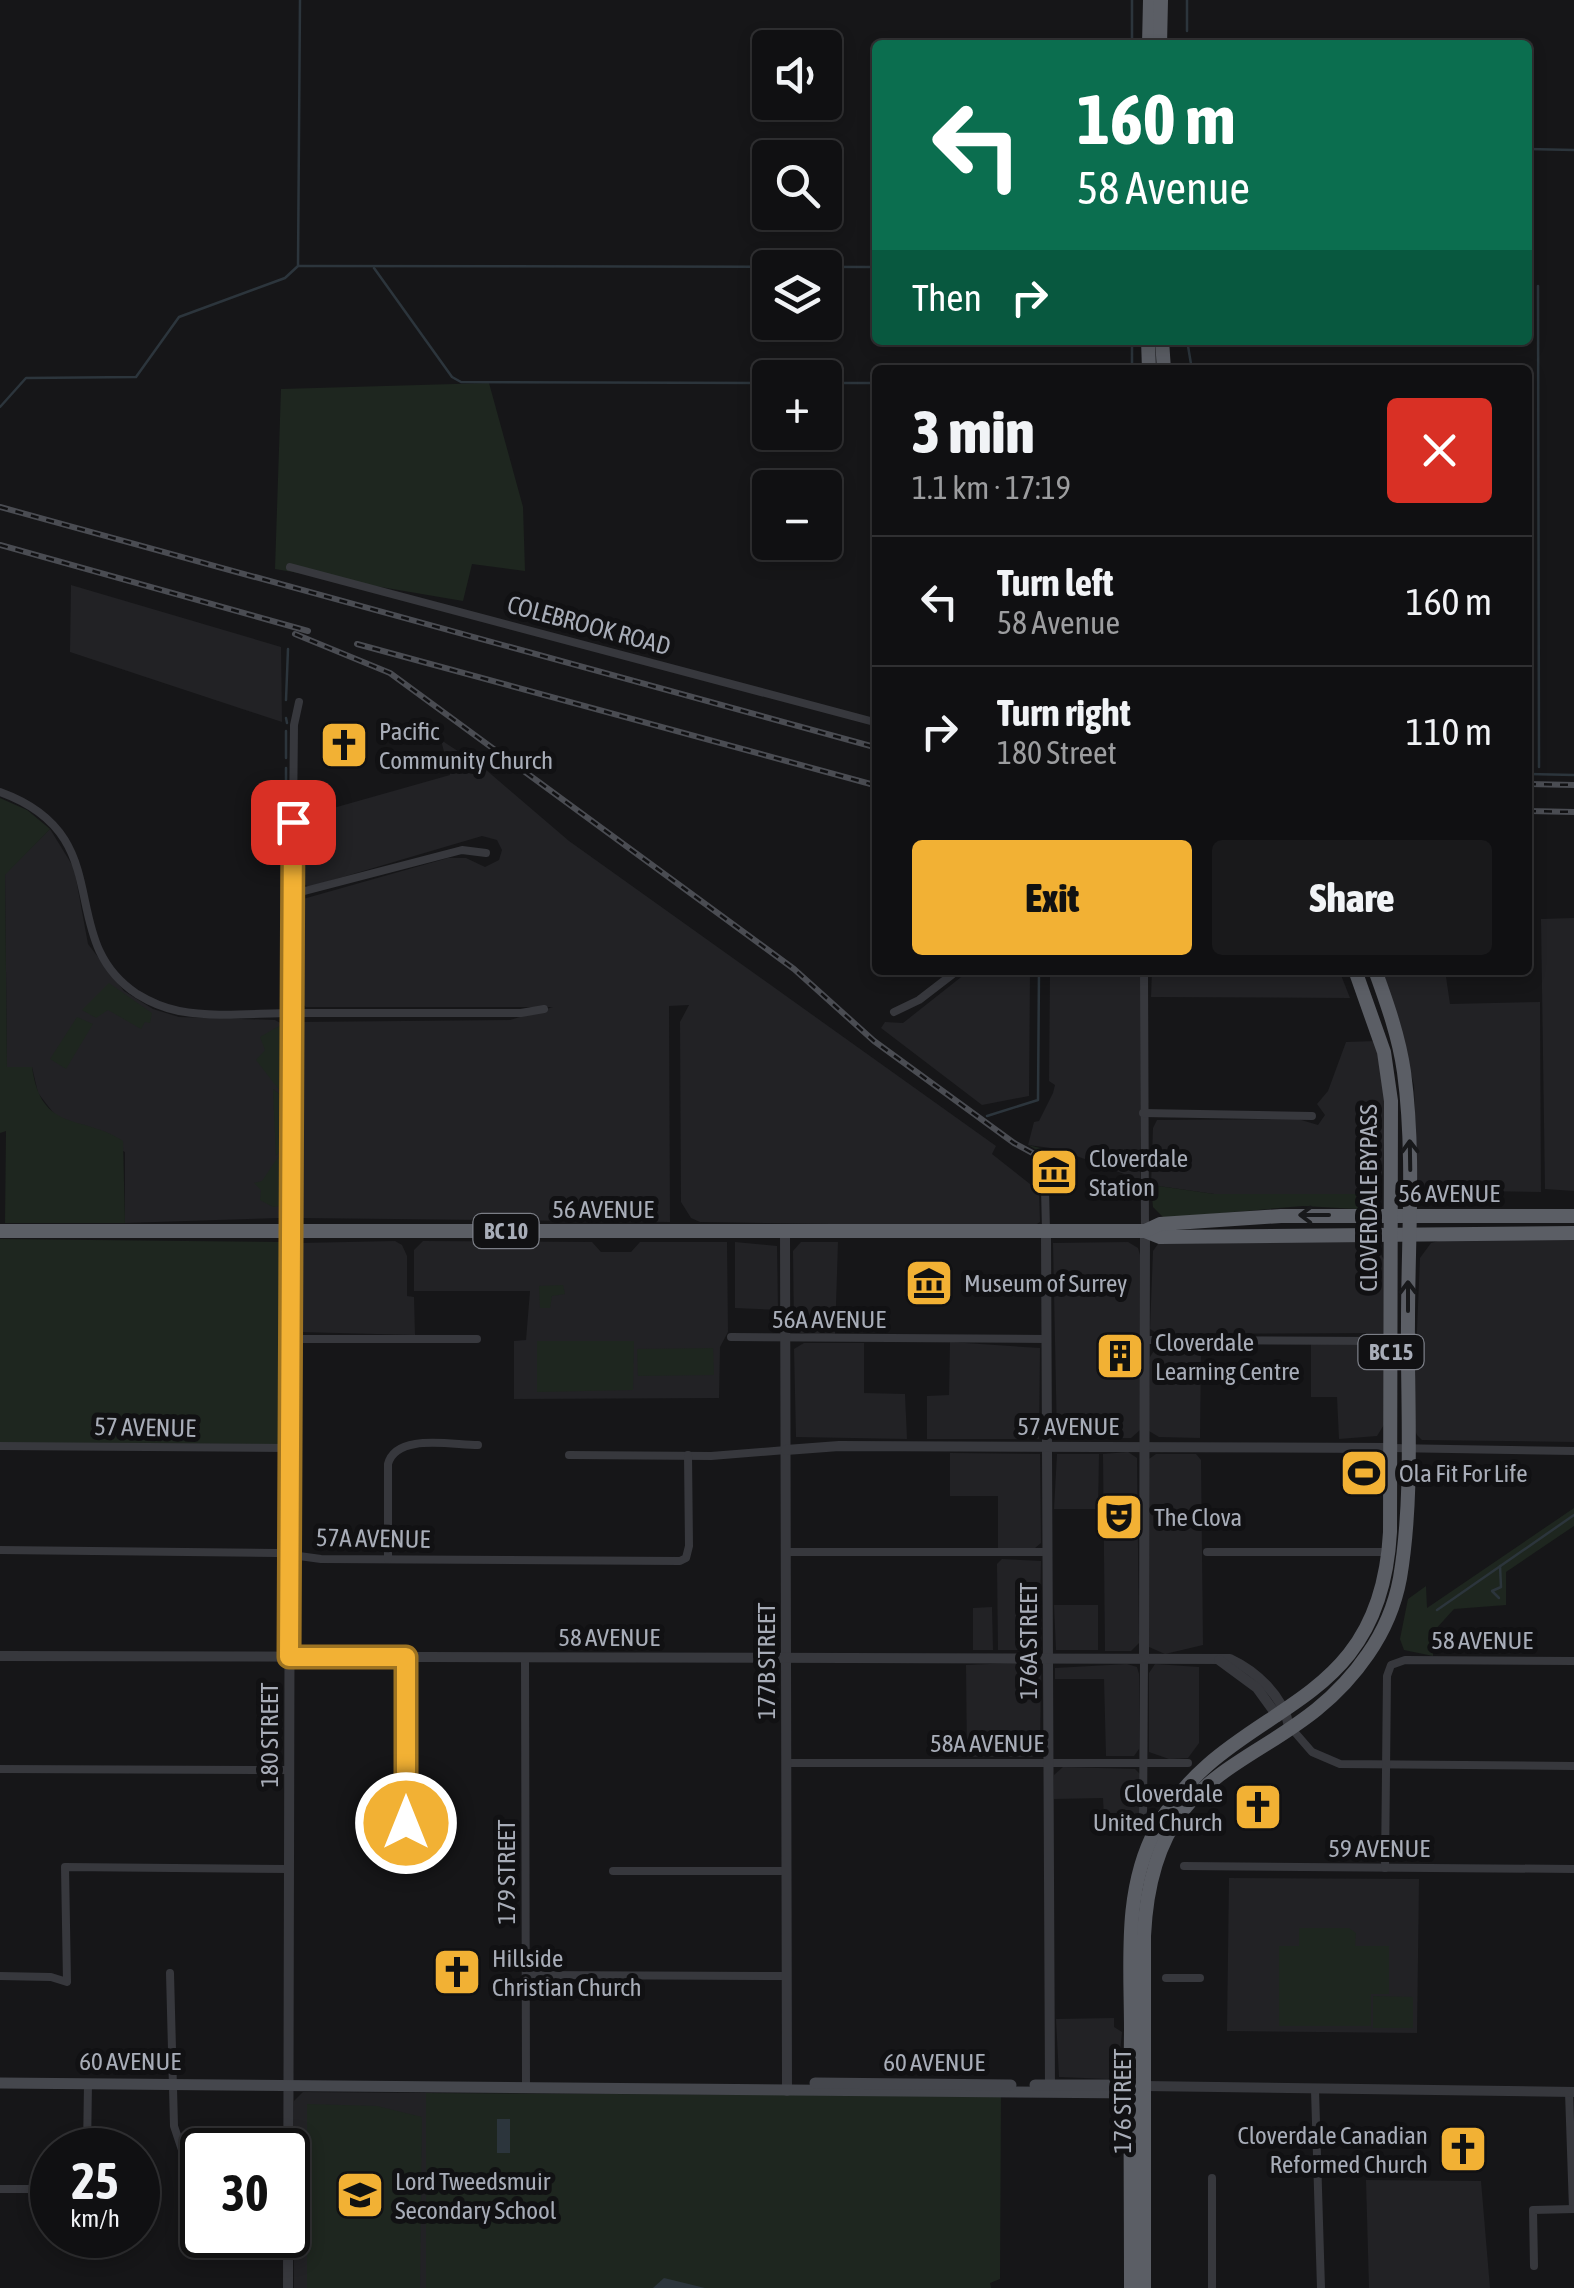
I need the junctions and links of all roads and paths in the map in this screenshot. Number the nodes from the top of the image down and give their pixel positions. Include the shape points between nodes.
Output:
1 (1150, 0) edge
2 (1160, 0) edge
3 (1150, 40) edge
4 (1160, 40) edge
5 (290, 567) dead end
6 (299, 702) dead end
7 (872, 721) edge
8 (0, 792) edge
9 (486, 853) dead end
10 (292, 894) junction
11 (952, 975) edge
12 (1144, 975) edge
13 (1357, 975) edge
14 (1377, 975) edge
15 (544, 1009) dead end
16 (894, 1012) dead end
17 (292, 1013) junction
18 (1143, 1113) junction
19 (1312, 1116) dead end
20 (1392, 1187) junction
21 (1410, 1189) junction
22 (1046, 1190) dead end
23 (1366, 1215) junction
24 (1444, 1215) junction
25 (1392, 1216) junction
26 (1410, 1216) junction
27 (1574, 1216) edge
28 (0, 1231) edge
29 (290, 1231) junction
30 (785, 1231) junction
31 (1145, 1231) junction
32 (1355, 1232) junction
33 (1392, 1232) junction
34 (1409, 1232) junction
35 (1440, 1232) junction
36 (1574, 1232) edge
37 (1046, 1234) junction
38 (1392, 1256) junction
39 (1408, 1260) junction
40 (731, 1337) dead end
41 (290, 1339) junction
42 (477, 1339) dead end
43 (1047, 1339) junction
44 (786, 1340) junction
45 (1145, 1340) junction
46 (1375, 1341) dead end
47 (478, 1445) dead end
48 (0, 1446) edge
49 (1047, 1446) junction
50 (1144, 1446) junction
51 (289, 1448) junction
52 (1398, 1448) junction
53 (1572, 1448) edge
54 (786, 1450) junction
55 (569, 1455) dead end
56 (688, 1455) junction
57 (0, 1550) edge
58 (786, 1552) junction
59 (1048, 1552) junction
60 (1207, 1552) dead end
61 (1389, 1552) junction
62 (290, 1555) junction
63 (388, 1559) junction
64 (0, 1656) edge
65 (289, 1657) junction
66 (406, 1657) junction
67 (525, 1657) junction
68 (786, 1657) junction
69 (1048, 1658) junction
70 (1144, 1658) junction
71 (1574, 1661) edge
72 (1285, 1718) junction
73 (786, 1762) junction
74 (1048, 1762) junction
75 (1144, 1763) junction
76 (1188, 1763) dead end
77 (1386, 1765) junction
78 (1574, 1766) edge
79 (0, 1769) edge
80 (289, 1770) junction
81 (406, 1823) dead end
82 (1144, 1826) dead end
83 (1184, 1866) dead end
84 (1386, 1868) junction
85 (288, 1869) junction
86 (1574, 1869) edge
87 (613, 1871) dead end
88 (787, 1871) junction
89 (1146, 1913) joint
90 (170, 1973) dead end
91 (526, 1974) junction
92 (0, 1976) edge
93 (787, 1976) junction
94 (1166, 1978) dead end
95 (1200, 1978) dead end
96 (0, 2083) edge
97 (88, 2083) junction
98 (172, 2084) junction
99 (288, 2085) junction
100 (526, 2086) junction
101 (787, 2087) junction
102 (936, 2088) junction
103 (1050, 2088) junction
104 (1137, 2089) junction
105 (1315, 2090) junction
106 (1572, 2092) edge
107 (87, 2128) edge
108 (180, 2144) edge
109 (1212, 2178) dead end
110 (0, 2189) edge
111 (30, 2190) edge
112 (1574, 2210) edge
113 (1534, 2266) dead end
114 (288, 2288) edge
115 (1131, 2288) edge
116 (1144, 2288) edge
117 (1212, 2288) edge
118 (1321, 2288) edge

1 - 3 highway
2 - 4 highway
5 - 7 street, COLEBROOK ROAD
6 - 10 street, 180 STREET
8 - 17 street via 36,810 65,838 83,877 99,950 137,993 195,1013
9 - 10 street via 462,850
10 - 17 street, 180 STREET
11 - 16 street
12 - 18 street
13 - 20 highway, CLOVERDALE BYPASS / BC 15 via 1389,1081
21 -> 14 highway, CLOVERDALE BYPASS / BC 15 via 1407,1094
15 - 17 street
17 - 29 street, 180 STREET
18 - 19 street
18 - 31 street
20 - 23 highway
20 - 25 highway, CLOVERDALE BYPASS / BC 15
21 - 24 highway
21 - 26 highway, CLOVERDALE BYPASS / BC 15
22 - 37 street, 176A STREET
23 - 25 highway, 56 AVENUE / BC 10
23 -> 31 highway, 56 AVENUE / BC 10 via 1255,1217 1160,1224
24 - 26 highway, 56 AVENUE / BC 10
24 - 27 highway, 56 AVENUE / BC 10
25 - 26 highway, 56 AVENUE / BC 10
25 - 33 highway, CLOVERDALE BYPASS / BC 15
26 - 34 highway, CLOVERDALE BYPASS / BC 15
28 - 29 highway, 56 AVENUE / BC 10
29 - 30 highway, 56 AVENUE / BC 10
29 - 41 street, 180 STREET
30 - 37 highway, 56 AVENUE / BC 10
30 - 44 street, 177B STREET
31 - 32 highway, 56 AVENUE / BC 10
31 - 37 highway, 56 AVENUE / BC 10
31 - 45 street
32 - 33 highway, 56 AVENUE / BC 10
32 - 38 highway
33 - 34 highway, 56 AVENUE / BC 10
33 - 38 highway, CLOVERDALE BYPASS / BC 15
34 - 35 highway, 56 AVENUE / BC 10
34 - 39 highway, CLOVERDALE BYPASS / BC 15
35 - 36 highway, 56 AVENUE / BC 10
35 - 39 highway
37 - 43 street, 176A STREET
38 - 52 highway, CLOVERDALE BYPASS / BC 15
52 -> 39 highway, CLOVERDALE BYPASS / BC 15
40 - 44 street, 56A AVENUE
41 - 42 street
41 - 51 street, 180 STREET
43 - 44 street, 56A AVENUE
43 - 49 street, 176A STREET
44 - 54 street, 177B STREET
45 - 46 street
45 - 50 street
47 - 63 street via 405,1445 392,1453
48 - 51 street, 57 AVENUE
49 - 50 street, 57 AVENUE
49 - 54 street, 57 AVENUE
49 - 59 street, 176A STREET
50 - 52 street, 57 AVENUE
50 - 70 street
51 - 62 street, 180 STREET
52 - 53 street, 57 AVENUE
52 - 61 highway, CLOVERDALE BYPASS / BC 15
52 - 72 highway, CLOVERDALE BYPASS / BC 15 via 1402,1556 1389,1614 1350,1677
54 - 56 street, 57 AVENUE
54 - 58 street, 177B STREET
55 - 56 street, 57 AVENUE
56 - 63 street, 57A AVENUE via 686,1558
57 - 62 street, 57A AVENUE
58 - 59 street
58 - 68 street, 177B STREET
59 - 69 street, 176A STREET
60 - 61 street
61 - 72 highway, CLOVERDALE BYPASS / BC 15 via 1382,1593 1356,1649
62 - 63 street, 57A AVENUE
62 - 65 street, 180 STREET
64 - 65 street, 58 AVENUE
65 - 66 street, 58 AVENUE
65 - 80 street, 180 STREET
66 - 67 street, 58 AVENUE
66 - 81 street
67 - 68 street, 58 AVENUE
67 - 91 street, 179 STREET
68 - 69 street, 58 AVENUE
68 - 73 street, 177B STREET
69 - 70 street, 58 AVENUE
69 - 74 street, 176A STREET
70 - 72 street, 58 AVENUE via 1243,1665 1264,1682
70 - 75 street
71 - 77 street, 58 AVENUE via 1391,1665
72 - 77 street via 1304,1746 1334,1763
72 - 89 highway, CLOVERDALE BYPASS / BC 15 via 1180,1813 1160,1848
72 - 104 highway, CLOVERDALE BYPASS / BC 15 via 1207,1767 1164,1815 1142,1865 1132,1928
73 - 74 street, 58A AVENUE
73 - 88 street, 177B STREET
74 - 75 street, 58A AVENUE
74 - 103 street, 176A STREET
75 - 76 street, 58A AVENUE
75 - 82 street
77 - 78 street
77 - 84 street
79 - 80 street
80 - 85 street, 180 STREET
83 - 84 street, 59 AVENUE
84 - 86 street, 59 AVENUE
85 - 92 street via 64,1867 68,1982
85 - 99 street, 180 STREET
87 - 88 street
88 - 93 street, 177B STREET
89 - 104 highway, 176 STREET / BC 15
90 - 98 street
91 - 93 street
91 - 100 street, 179 STREET
93 - 101 street, 177B STREET
94 - 95 street
96 - 97 main road, 60 AVENUE
97 - 98 main road, 60 AVENUE
97 - 107 street
98 - 99 main road, 60 AVENUE
98 - 108 street
99 - 100 main road, 60 AVENUE
99 - 114 street, 180 STREET
100 - 101 main road, 60 AVENUE
101 - 102 main road, 60 AVENUE
101 - 102 main road, 60 AVENUE
102 - 103 main road, 60 AVENUE
102 - 103 main road, 60 AVENUE
103 - 104 main road, 60 AVENUE
104 - 105 street, 60 AVENUE
104 - 115 highway, BC 15
104 - 116 highway, 176 STREET / BC 15
105 - 106 street, 60 AVENUE
105 - 118 street
106 - 112 street
109 - 117 street
110 - 111 street
112 - 113 street via 1533,2210

